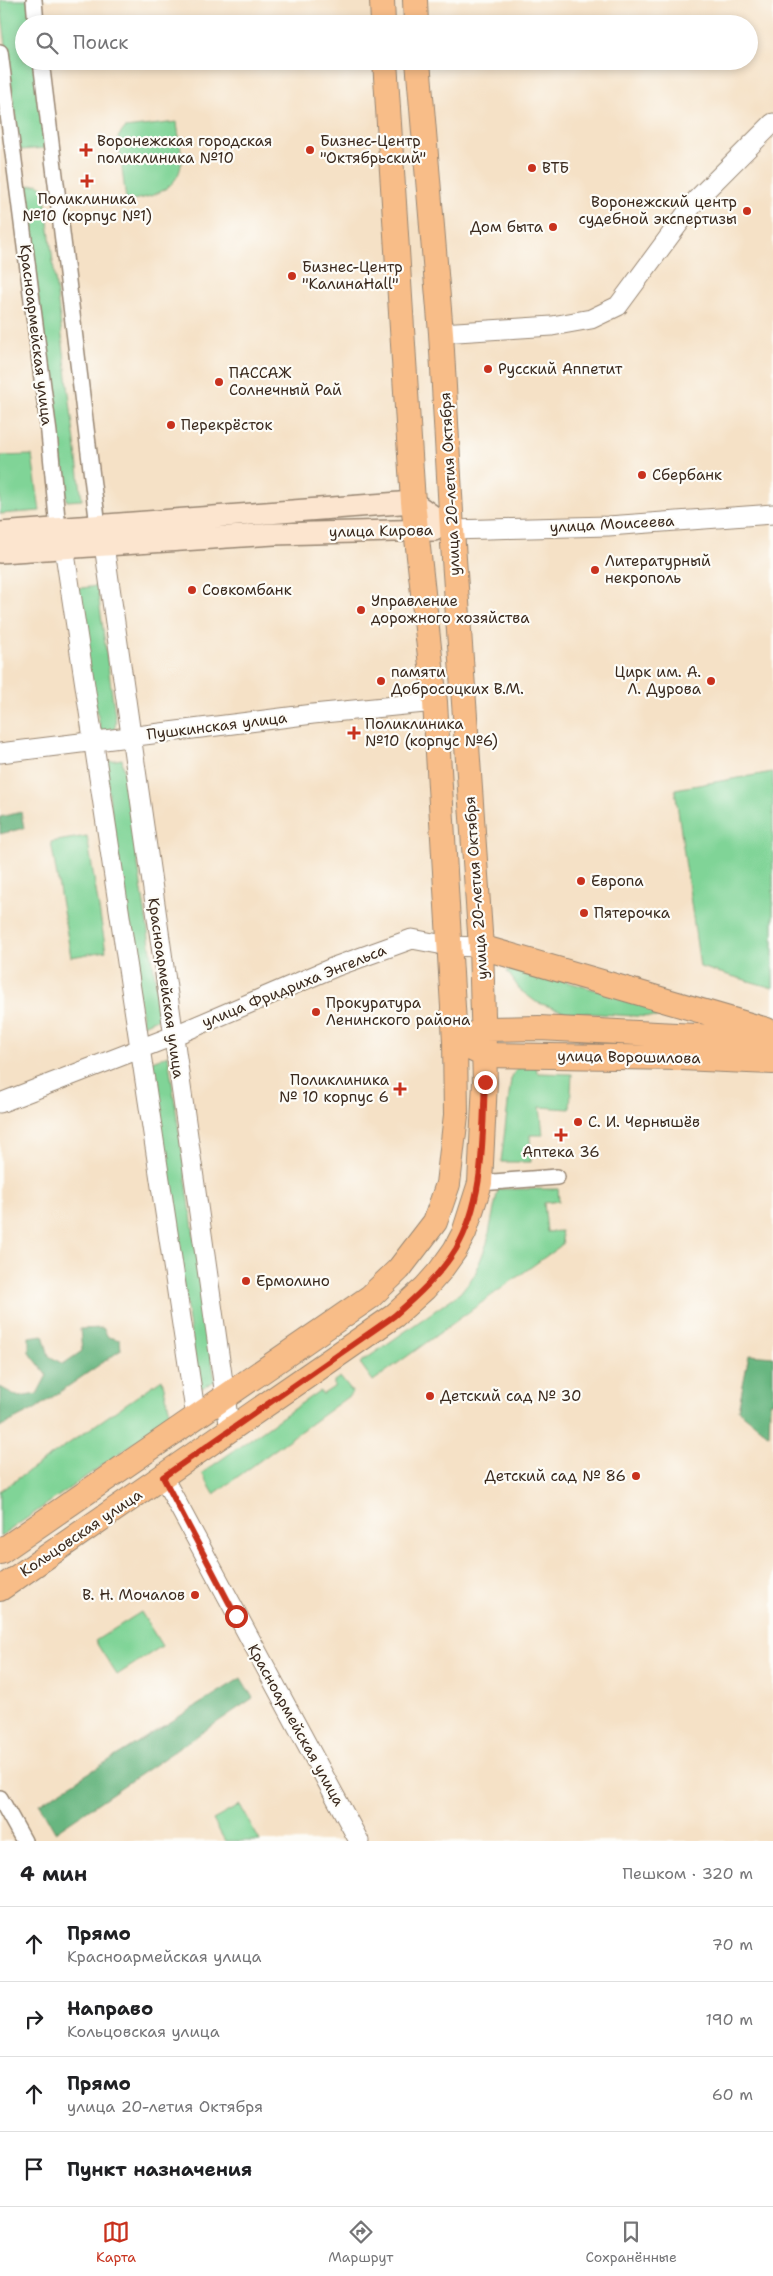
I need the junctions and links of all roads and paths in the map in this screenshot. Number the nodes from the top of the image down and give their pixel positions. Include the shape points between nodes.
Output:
1 (34, 0) edge
2 (382, 0) edge
3 (415, 0) edge
4 (35, 15) edge
5 (383, 15) edge
6 (416, 15) edge
7 (0, 52) edge
8 (42, 70) edge
9 (386, 70) edge
10 (419, 70) edge
11 (773, 123) edge
12 (441, 333) junction
13 (413, 502) junction
14 (773, 514) edge
15 (417, 530) junction
16 (452, 530) junction
17 (0, 533) edge
18 (101, 536) junction
19 (61, 538) junction
20 (0, 552) edge
21 (435, 702) junction
22 (131, 736) junction
23 (93, 741) junction
24 (0, 753) edge
25 (449, 946) junction
26 (481, 947) junction
27 (485, 1029) junction
28 (773, 1032) edge
29 (173, 1036) junction
30 (773, 1040) edge
31 (455, 1041) junction
32 (140, 1048) junction
33 (484, 1055) junction
34 (773, 1062) edge
35 (0, 1103) edge
36 (452, 1157) joint
37 (557, 1177) dead end
38 (480, 1183) junction
39 (473, 1206) joint
40 (224, 1398) junction
41 (196, 1417) junction
42 (230, 1431) junction
43 (163, 1477) junction
44 (0, 1552) edge
45 (0, 1588) edge
46 (0, 1798) edge
47 (24, 1841) edge
48 (359, 1841) edge

1 - 4 street
2 - 5 main road
3 - 6 main road
7 - 19 street, Красноармейская улица
8 - 18 street, Красноармейская улица
9 - 13 main road, улица 20-летия Октября
10 - 12 main road, улица 20-летия Октября
11 - 12 street via 697,200 618,306 591,318 552,326
12 - 16 main road, улица 20-летия Октября
13 - 15 main road, улица 20-летия Октября
13 - 16 main road, улица Кирова
13 - 18 main road, улица Кирова
14 - 16 street, улица Моисеева via 608,526
15 - 16 main road, улица Кирова
15 - 18 main road, улица Кирова
15 - 21 main road, улица 20-летия Октября
16 - 26 main road, улица 20-летия Октября
17 - 19 main road, улица Кирова
18 - 19 main road, улица Кирова
18 - 22 street, Красноармейская улица
19 - 20 main road, улица Кирова
19 - 23 street, Красноармейская улица
21 - 22 street, Пушкинская улица
21 - 25 main road, улица 20-летия Октября
22 - 23 street, Пушкинская улица
22 - 29 street, Красноармейская улица
23 - 24 street, Пушкинская улица
23 - 32 street, Красноармейская улица
25 - 26 street, улица Фридриха Энгельса
25 - 29 street, улица Фридриха Энгельса via 412,940 337,966
25 - 31 main road, улица 20-летия Октября
26 - 27 main road, улица 20-летия Октября
26 - 28 main road
27 - 30 main road, улица Ворошилова via 539,1028
27 - 31 main road
27 - 33 main road, улица 20-летия Октября
29 - 32 street, улица Фридриха Энгельса
29 - 40 street, Красноармейская улица
31 - 33 main road
31 - 36 main road, улица 20-летия Октября via 456,1115
32 - 35 street, улица Фридриха Энгельса
32 - 41 street, Красноармейская улица
33 - 34 main road, улица Ворошилова
33 - 38 main road, улица 20-летия Октября
36 - 40 main road, Кольцовская улица via 448,1184 435,1222 400,1269 370,1297
37 - 38 street
38 - 39 main road, улица 20-летия Октября
39 - 42 main road, Кольцовская улица via 455,1250 413,1300
40 - 41 main road, Кольцовская улица
40 - 42 street, Красноармейская улица
41 - 44 main road, Кольцовская улица
42 - 43 main road, Кольцовская улица
43 - 45 main road, Кольцовская улица
43 - 48 street, Красноармейская улица
46 - 47 street

